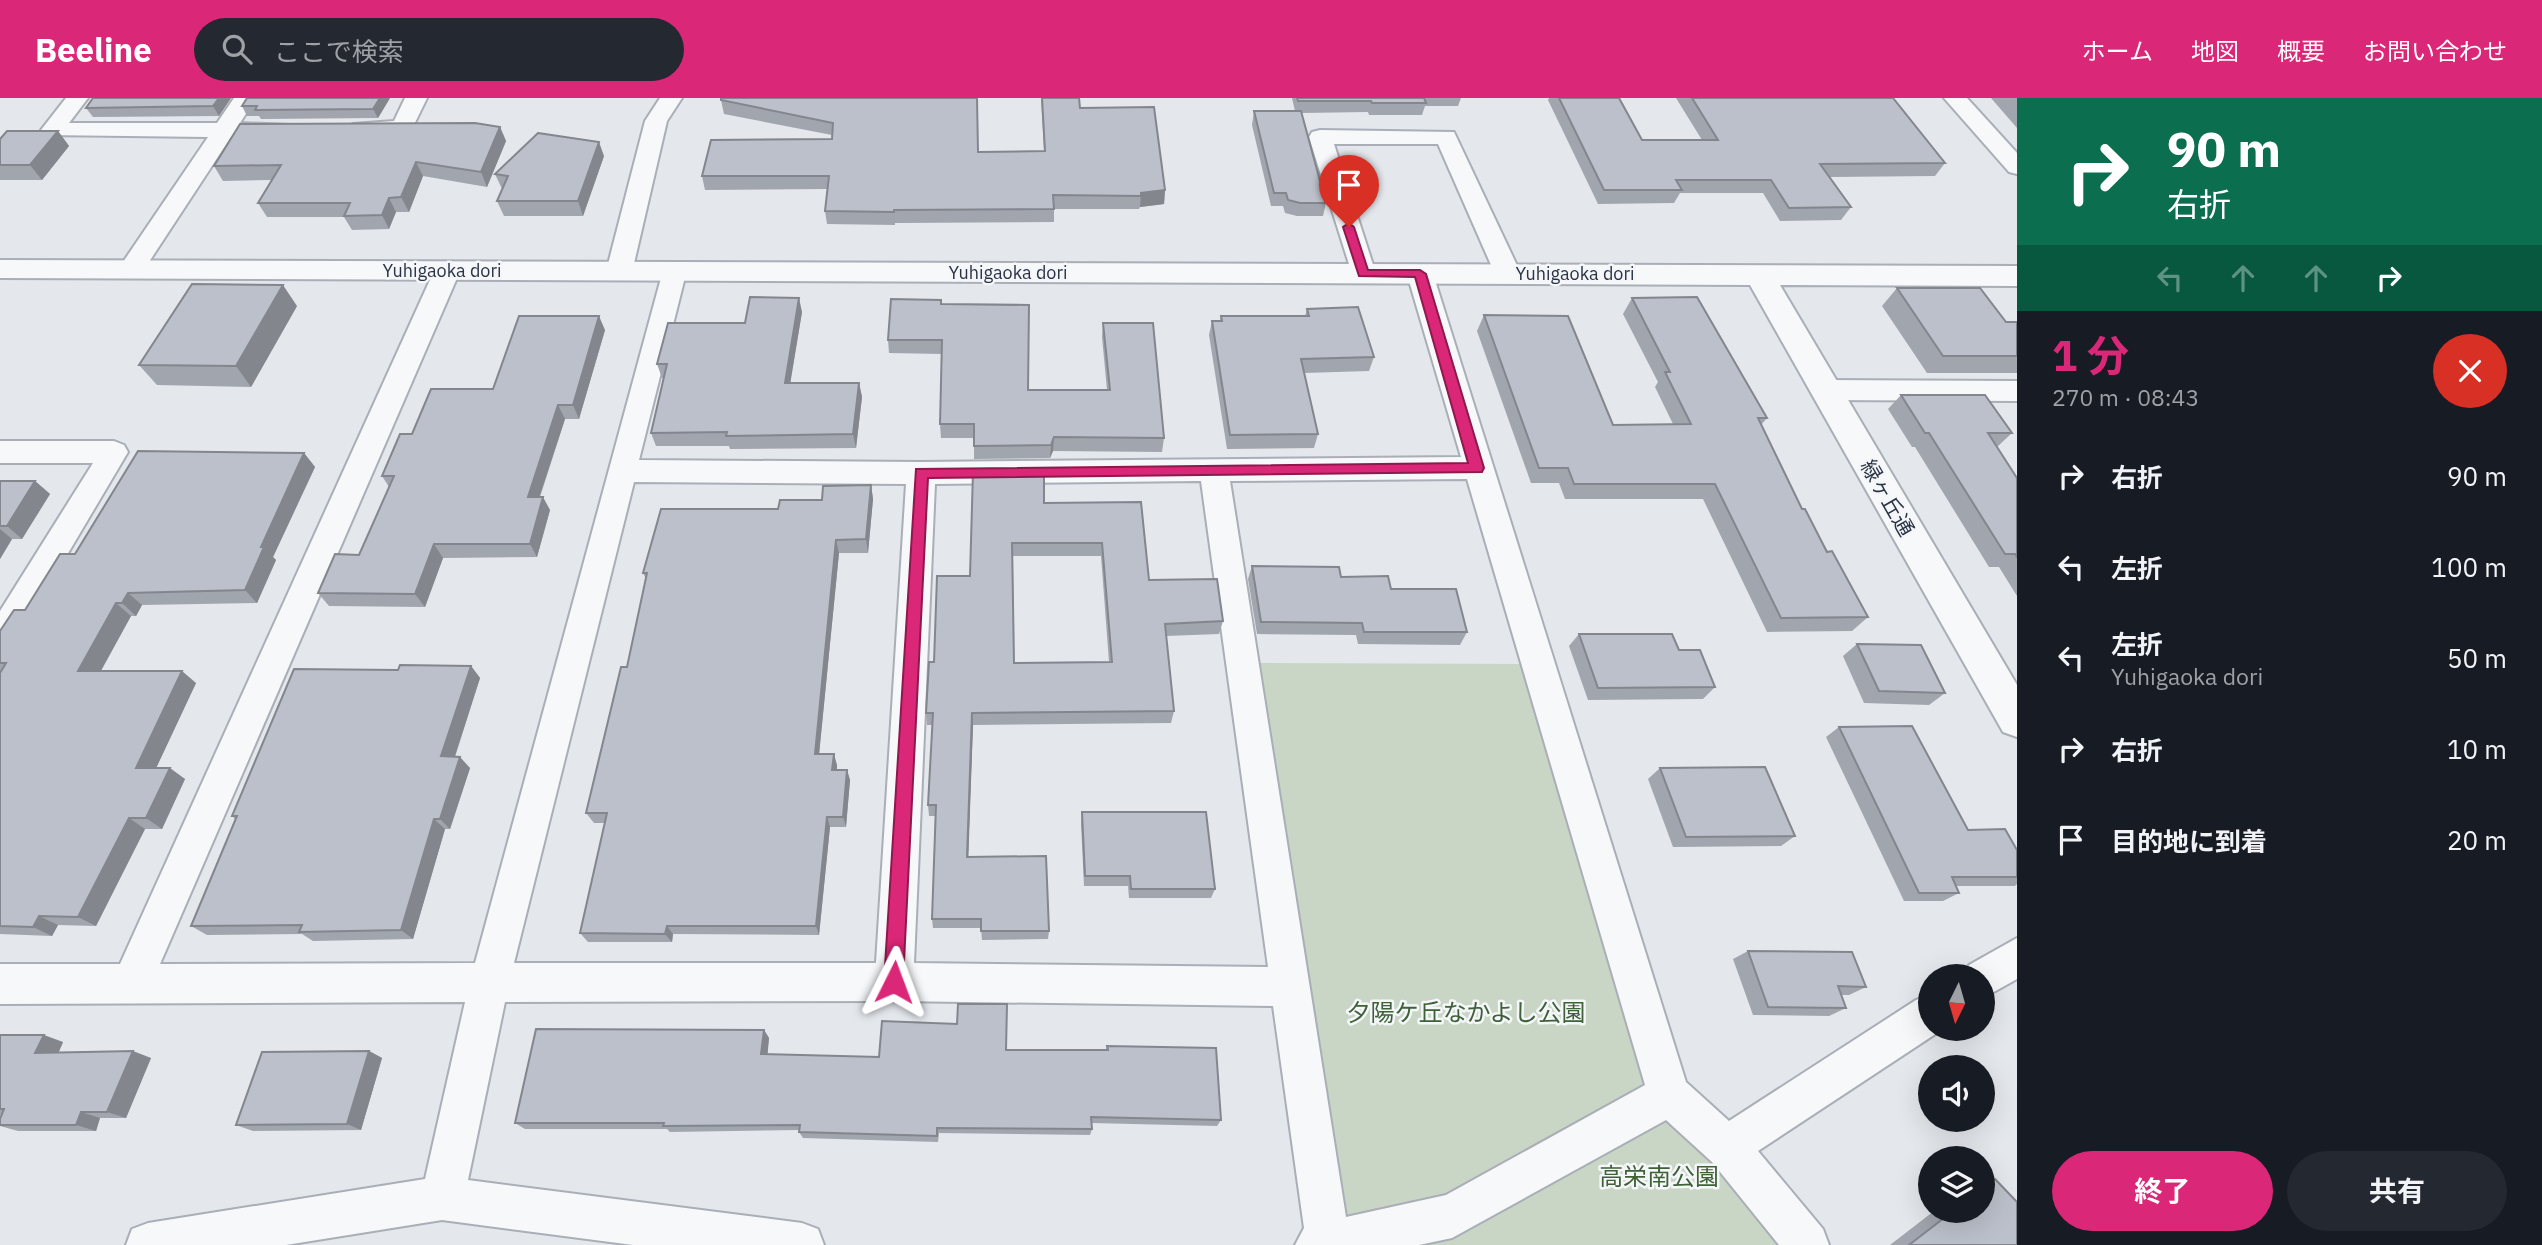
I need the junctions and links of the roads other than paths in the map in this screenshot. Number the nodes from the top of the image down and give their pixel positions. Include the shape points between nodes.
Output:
1 (77, 98) edge
2 (244, 98) edge
3 (416, 98) edge
4 (671, 98) edge
5 (1955, 98) edge
6 (333, 129) edge
7 (223, 130) junction
8 (306, 130) edge
9 (2017, 167) edge
10 (132, 268) junction
11 (0, 269) edge
12 (447, 271) junction
13 (619, 272) junction
14 (673, 273) junction
15 (1363, 274) junction
16 (1420, 274) junction
17 (1508, 274) junction
18 (1759, 274) junction
19 (2017, 276) edge
20 (1824, 390) junction
21 (2017, 391) edge
22 (0, 452) edge
23 (1477, 468) junction
24 (623, 471) junction
25 (1214, 471) junction
26 (921, 473) junction
27 (0, 639) edge
28 (2017, 720) edge
29 (2017, 957) edge
30 (1995, 971) edge
31 (894, 982) junction
32 (489, 983) junction
33 (0, 984) edge
34 (131, 984) junction
35 (1289, 986) junction
36 (1918, 1022) edge
37 (1669, 1095) junction
38 (1727, 1147) junction
39 (442, 1198) junction
40 (1323, 1244) edge
41 (148, 1245) edge
42 (802, 1245) edge
43 (1807, 1245) edge

1 - 7 street via 52,130
2 - 7 street
3 - 6 street via 402,128
4 - 13 street via 656,121
5 - 9 street
7 - 8 street
7 - 10 street
10 - 11 street, Yuhigaoka dori
10 - 12 street, Yuhigaoka dori
12 - 13 street, Yuhigaoka dori
12 - 34 street
13 - 14 street, Yuhigaoka dori
14 - 15 street, Yuhigaoka dori
14 - 24 street
15 - 16 street, Yuhigaoka dori
15 - 17 street via 1320,137 1446,137
16 - 17 street, Yuhigaoka dori
16 - 23 street
17 - 18 street, Yuhigaoka dori
18 - 19 street, Yuhigaoka dori
18 - 20 street, 緑ヶ丘通
20 - 21 street
20 - 28 street, 緑ヶ丘通
22 - 27 street via 114,452
23 - 25 street
23 - 37 street
24 - 26 street
24 - 32 street
25 - 26 street
25 - 35 street
26 - 31 street
29 - 30 street
31 - 32 street
31 - 35 street
32 - 34 street
32 - 39 street
33 - 34 street
35 - 40 street
36 - 38 street
37 - 38 street
37 - 40 street via 1452,1216
38 - 43 street
39 - 41 street
39 - 42 street

